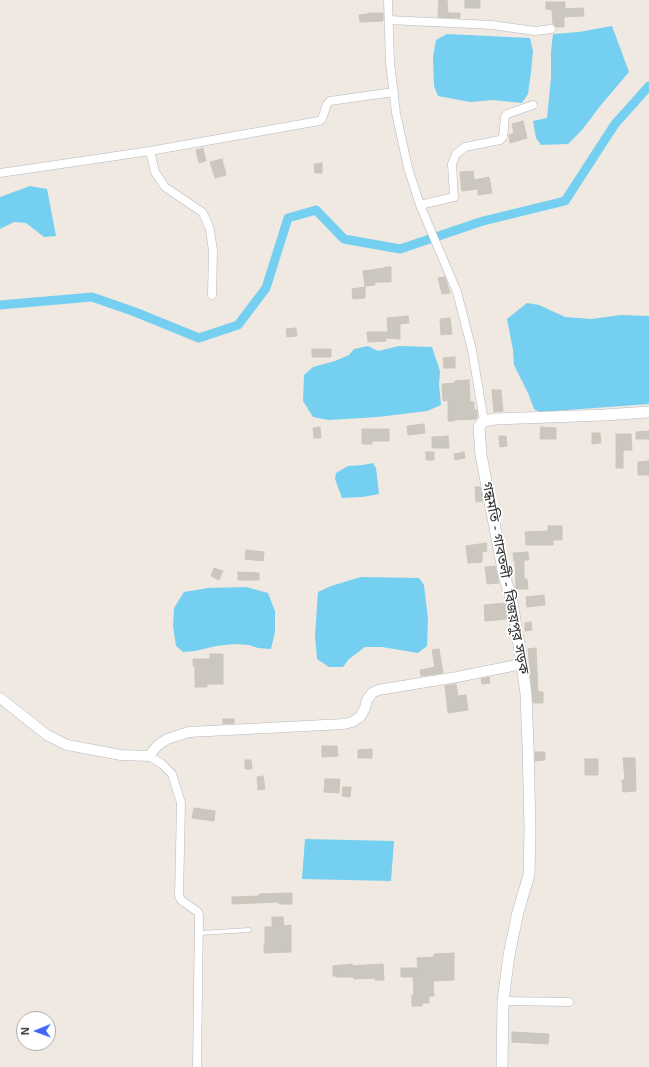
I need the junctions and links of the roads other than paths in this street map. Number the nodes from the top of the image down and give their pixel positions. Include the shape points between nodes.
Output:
1 (388, 0) edge
2 (389, 20) junction
3 (551, 29) dead end
4 (394, 92) junction
5 (533, 106) dead end
6 (150, 151) junction
7 (0, 173) edge
8 (420, 205) junction
9 (212, 295) dead end
10 (649, 412) edge
11 (484, 421) junction
12 (522, 664) junction
13 (0, 698) edge
14 (149, 756) junction
15 (249, 930) dead end
16 (200, 933) junction
17 (503, 1001) junction
18 (569, 1002) dead end
19 (198, 1067) edge
20 (502, 1067) edge

1 - 2 street
2 - 3 street via 492,25 535,31
2 - 4 street
4 - 6 street via 330,101 319,121
4 - 8 street via 396,114 408,168
5 - 8 street via 507,114 503,137 500,140 465,147 456,154 452,164 454,196
6 - 7 street
6 - 9 street via 155,172 165,187 202,212 205,217 213,251
8 - 11 street via 457,292 470,342
10 - 11 main road
11 - 12 main road, গন্ধমতি - গাবতলী - বিজয়পুর সড়ক via 479,427 481,455 504,575 512,601
12 - 14 street via 378,690 367,700 360,717 344,724 189,732 167,739
12 - 17 main road, গন্ধমতি - গাবতলী - বিজয়পুর সড়ক via 530,782 529,875 509,955
13 - 14 street via 47,734 67,745 121,755
14 - 16 street via 172,774 181,803 179,896 198,912
15 - 16 lane
16 - 19 street
17 - 18 street
17 - 20 main road, গন্ধমতি - গাবতলী - বিজয়পুর সড়ক

